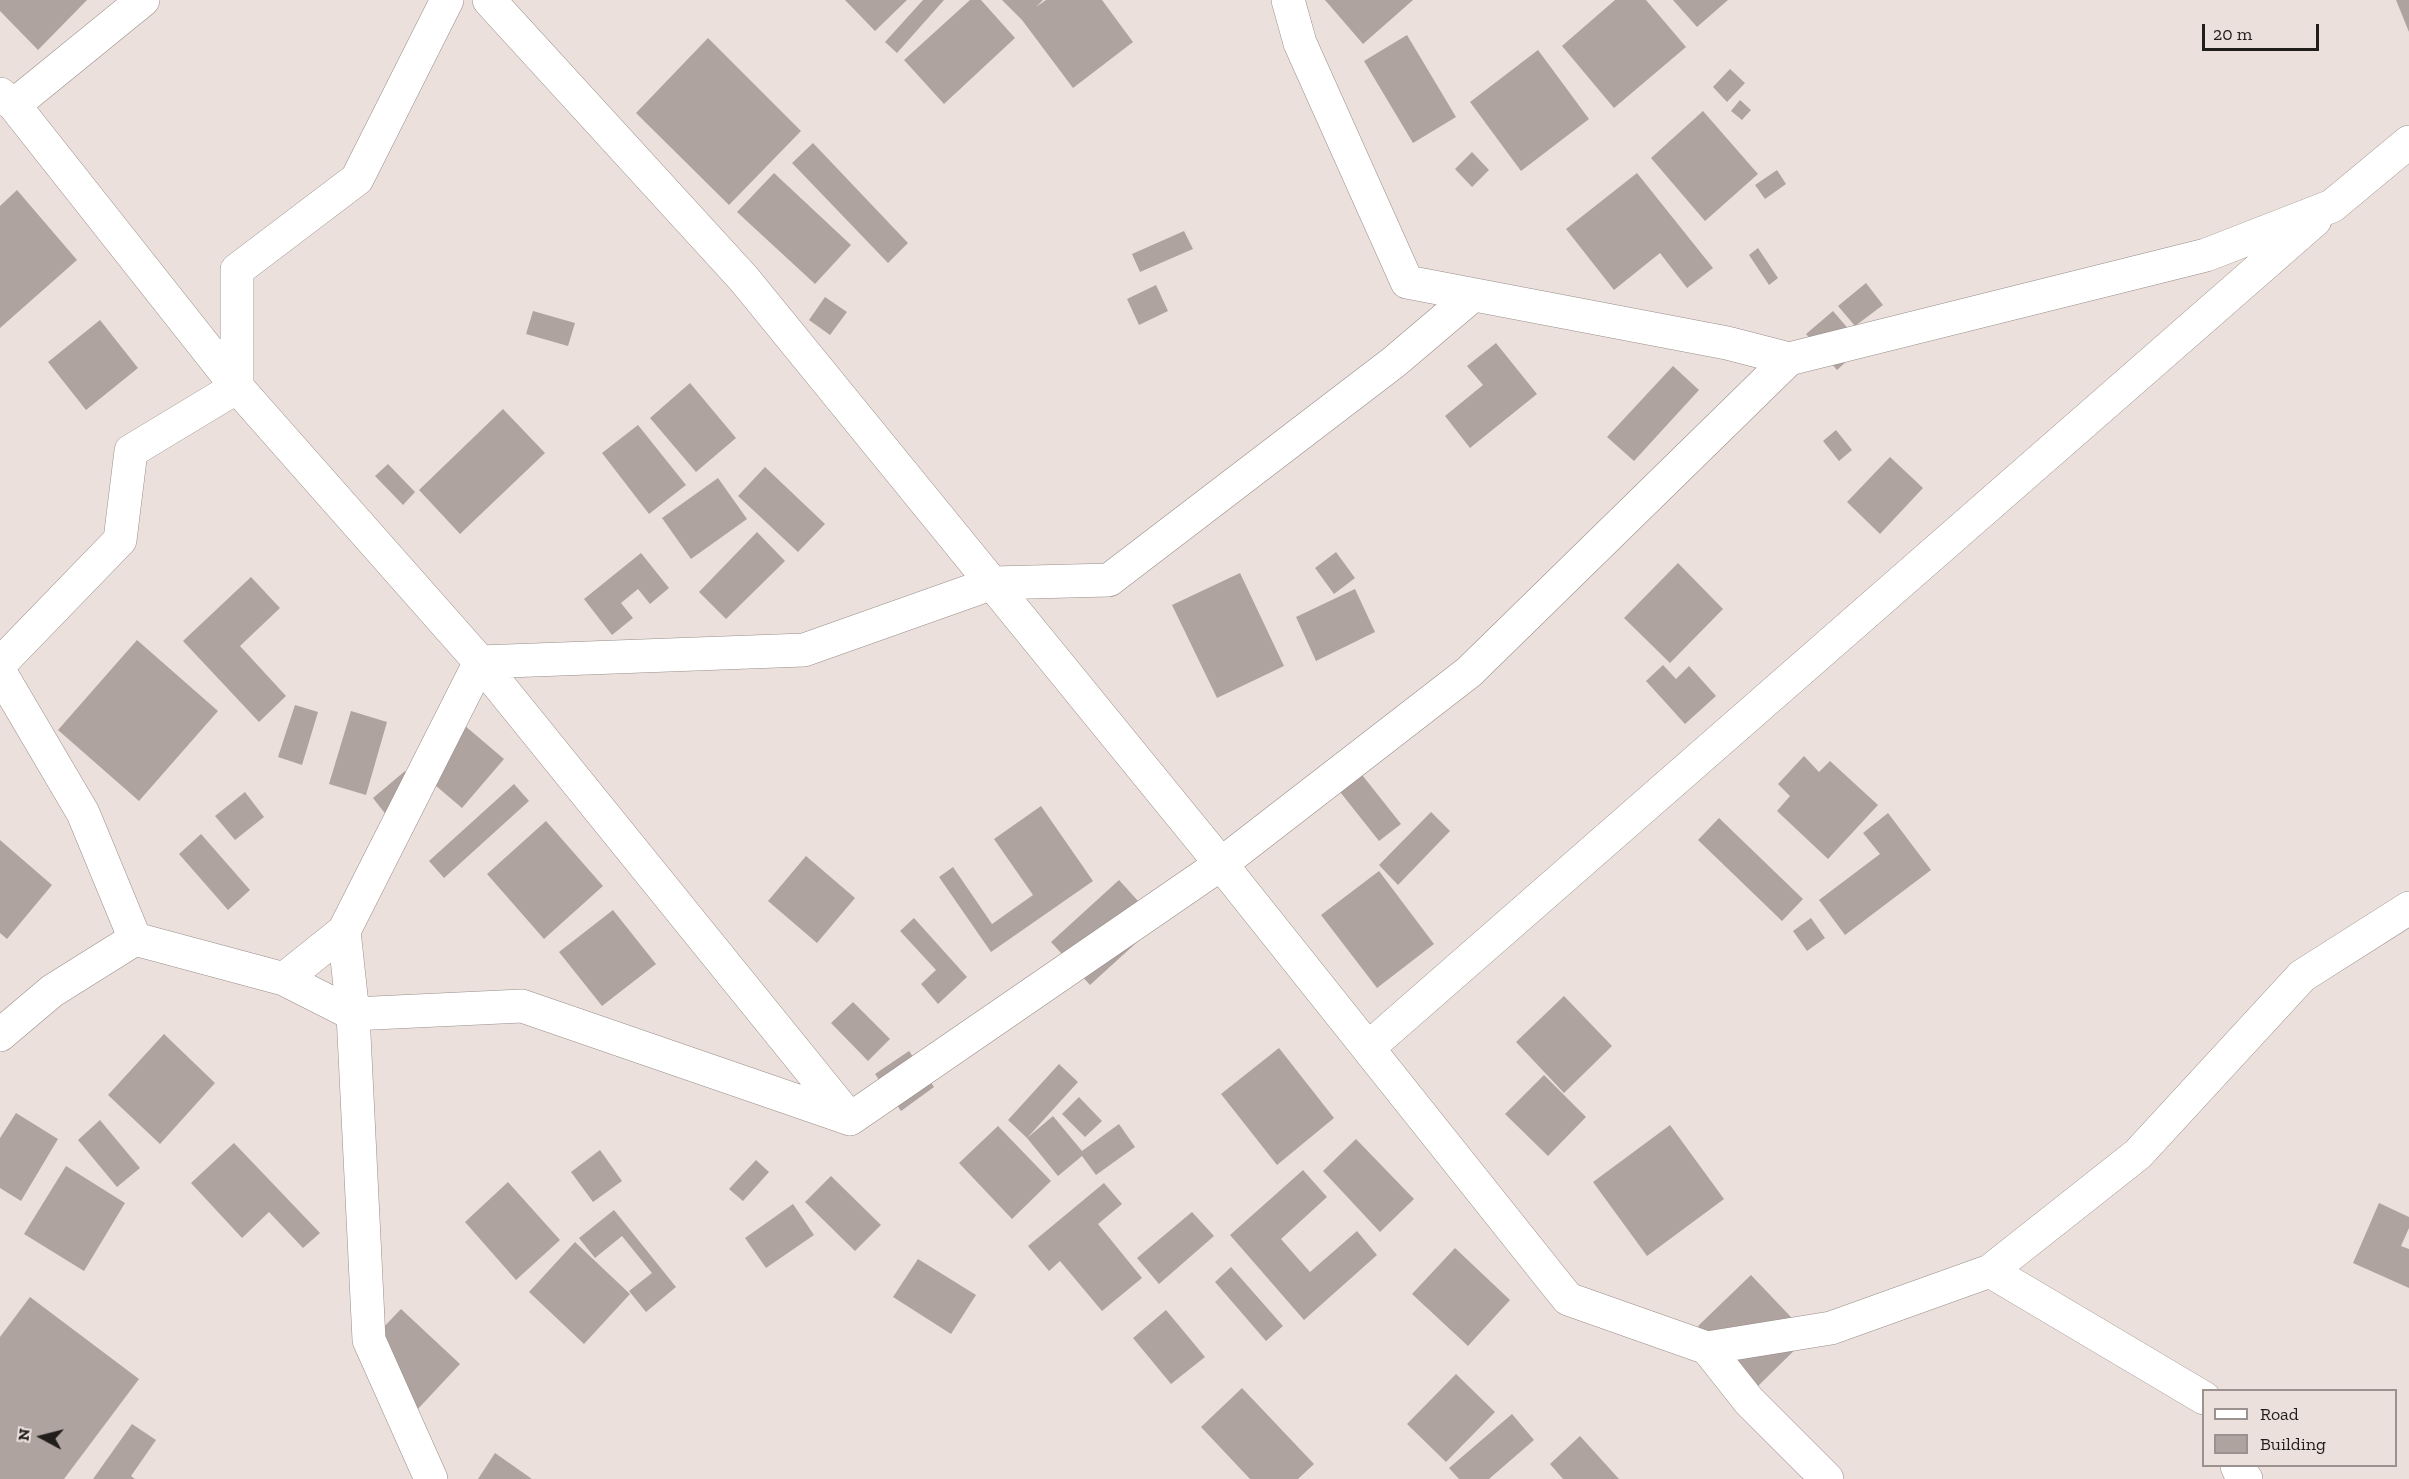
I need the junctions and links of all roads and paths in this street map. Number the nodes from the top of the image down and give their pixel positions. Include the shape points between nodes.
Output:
1 (143, 0) edge
2 (447, 0) edge
3 (489, 0) edge
4 (1288, 0) edge
5 (7, 99) edge
6 (2409, 142) edge
7 (2332, 206) junction
8 (1473, 295) junction
9 (1789, 358) junction
10 (237, 387) junction
11 (993, 584) junction
12 (480, 662) junction
13 (0, 664) edge
14 (0, 672) edge
15 (1221, 864) junction
16 (2409, 908) edge
17 (344, 931) junction
18 (135, 939) junction
19 (284, 979) junction
20 (353, 1014) junction
21 (0, 1035) edge
22 (1368, 1048) junction
23 (850, 1119) junction
24 (1990, 1271) junction
25 (1707, 1348) junction
26 (2202, 1397) edge
27 (431, 1479) edge
28 (1827, 1479) edge

1 - 5 street
2 - 10 street via 357,179 237,270
3 - 11 street via 744,279
4 - 8 street via 1300,43 1407,282
5 - 10 street
6 - 7 street
7 - 9 street via 2206,255
7 - 22 street
8 - 9 street
8 - 11 street via 1394,362 1109,580
9 - 15 street via 1469,672
10 - 12 street
10 - 13 street via 131,451 120,540
11 - 12 street via 804,650
11 - 15 street
12 - 17 street
12 - 23 street
14 - 18 street via 83,813
15 - 22 street
15 - 23 street
16 - 24 street via 2302,975 2139,1154
17 - 19 street
17 - 20 street
18 - 19 street
18 - 21 street via 52,992
19 - 20 street
20 - 23 street via 522,1006
20 - 27 street via 369,1340
22 - 25 street via 1569,1299
24 - 25 street via 1831,1328
24 - 26 street
25 - 28 street via 1749,1401

